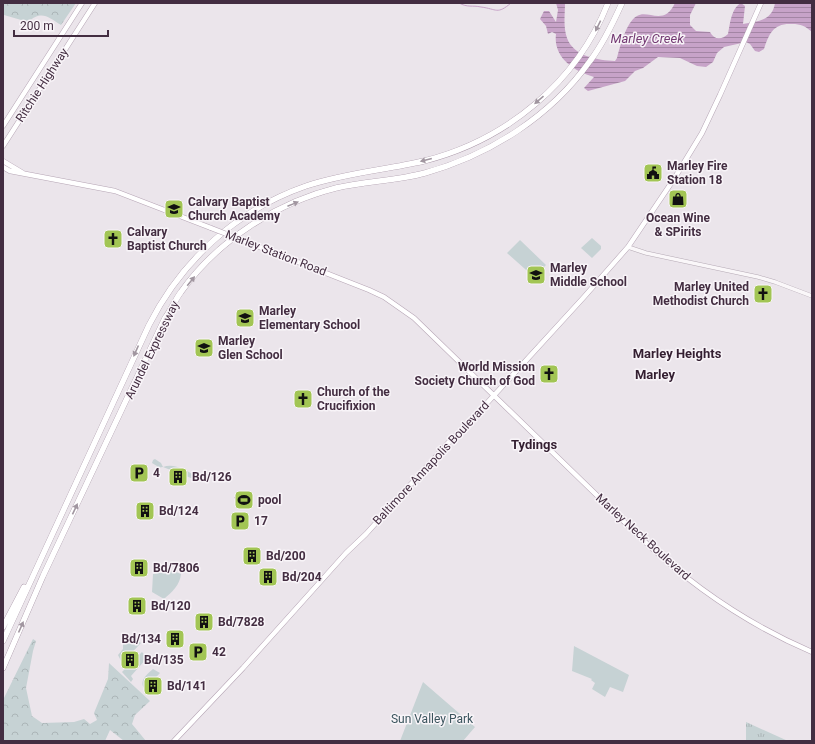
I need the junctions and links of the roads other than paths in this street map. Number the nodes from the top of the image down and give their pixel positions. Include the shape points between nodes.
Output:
1 (82, 3) edge
2 (95, 3) edge
3 (608, 3) edge
4 (622, 3) edge
5 (760, 3) edge
6 (3, 126) edge
7 (3, 146) edge
8 (3, 161) edge
9 (3, 167) edge
10 (26, 174) junction
11 (628, 247) junction
12 (812, 296) edge
13 (493, 396) junction
14 (58, 522) junction
15 (3, 627) edge
16 (3, 641) edge
17 (812, 652) edge
18 (4, 667) edge
19 (174, 741) edge

1 - 6 main road, Ritchie Highway
2 - 7 main road, Ritchie Highway
3 -> 14 highway, Arundel Expressway via 593,37 567,73 527,111 504,127 478,142 431,159 344,176 283,195 236,222 201,252 180,275 153,316
18 -> 4 highway, Arundel Expressway via 47,569 165,318 181,292 200,269 224,246 279,210 336,188 425,173 479,152 504,138 557,100 578,78 596,54
5 - 11 main road, Baltimore Annapolis Boulevard via 713,111 692,152
8 - 10 main road, Marley Station Road
9 - 10 main road, Marley Station Road via 10,172
10 - 13 main road, Marley Station Road, bridge via 116,191 384,297 414,318
11 - 12 street via 758,277
11 - 13 main road, Baltimore Annapolis Boulevard
13 - 17 main road, Marley Neck Boulevard via 653,549 690,580 747,619 780,638
13 - 19 main road, Baltimore Annapolis Boulevard
14 - 15 highway via 53,527
14 - 16 highway, Arundel Expressway

